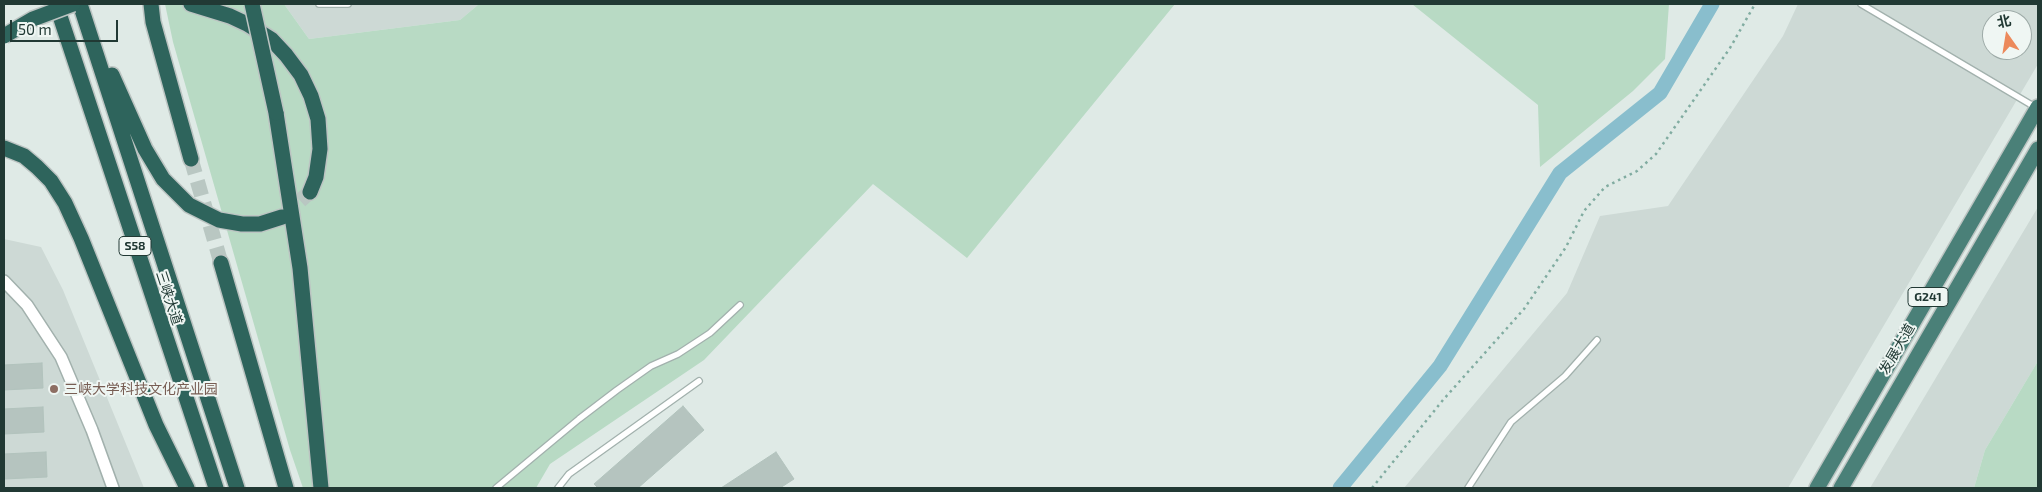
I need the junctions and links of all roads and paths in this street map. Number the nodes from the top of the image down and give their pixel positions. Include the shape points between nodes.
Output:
1 (56, 4) edge
2 (73, 4) edge
3 (81, 4) edge
4 (151, 4) edge
5 (252, 4) edge
6 (319, 4) edge
7 (348, 4) edge
8 (1755, 4) edge
9 (1861, 4) edge
10 (198, 6) edge
11 (4, 36) edge
12 (2038, 108) edge
13 (4, 148) edge
14 (2038, 149) edge
15 (191, 159) tunnel mouth
16 (310, 192) tunnel mouth
17 (282, 217) tunnel mouth
18 (221, 263) tunnel mouth
19 (4, 281) edge
20 (740, 305) dead end
21 (1597, 340) dead end
22 (699, 381) dead end
23 (113, 488) edge
24 (187, 488) edge
25 (216, 488) edge
26 (237, 488) edge
27 (286, 488) edge
28 (321, 488) edge
29 (496, 488) edge
30 (558, 488) edge
31 (1372, 488) edge
32 (1468, 488) edge
33 (1817, 488) edge
34 (1841, 488) edge

1 - 25 highway, 三峡大道 / S58
2 - 11 highway, bridge via 33,19
3 - 17 highway via 145,149 163,179 189,205 219,220 260,224
3 - 26 highway, 三峡大道 / S58
4 - 15 highway via 153,22
5 - 28 highway, bridge via 276,113 300,268
6 - 7 lane
8 - 31 path via 1730,48 1656,154 1637,171 1605,187 1584,211 1566,247 1524,309 1443,400
9 - 12 lane
10 - 16 highway via 247,24 271,40 301,75 318,119 320,149
12 - 33 highway, 发展大道 / G241
13 - 24 highway via 24,156 37,167 65,203 156,425
14 - 34 highway, 发展大道 / G241
18 - 27 highway
19 - 23 street via 27,305 61,357
20 - 29 lane via 710,333 678,354 651,366 617,390
21 - 32 lane via 1565,376 1511,422
22 - 30 lane via 569,474

